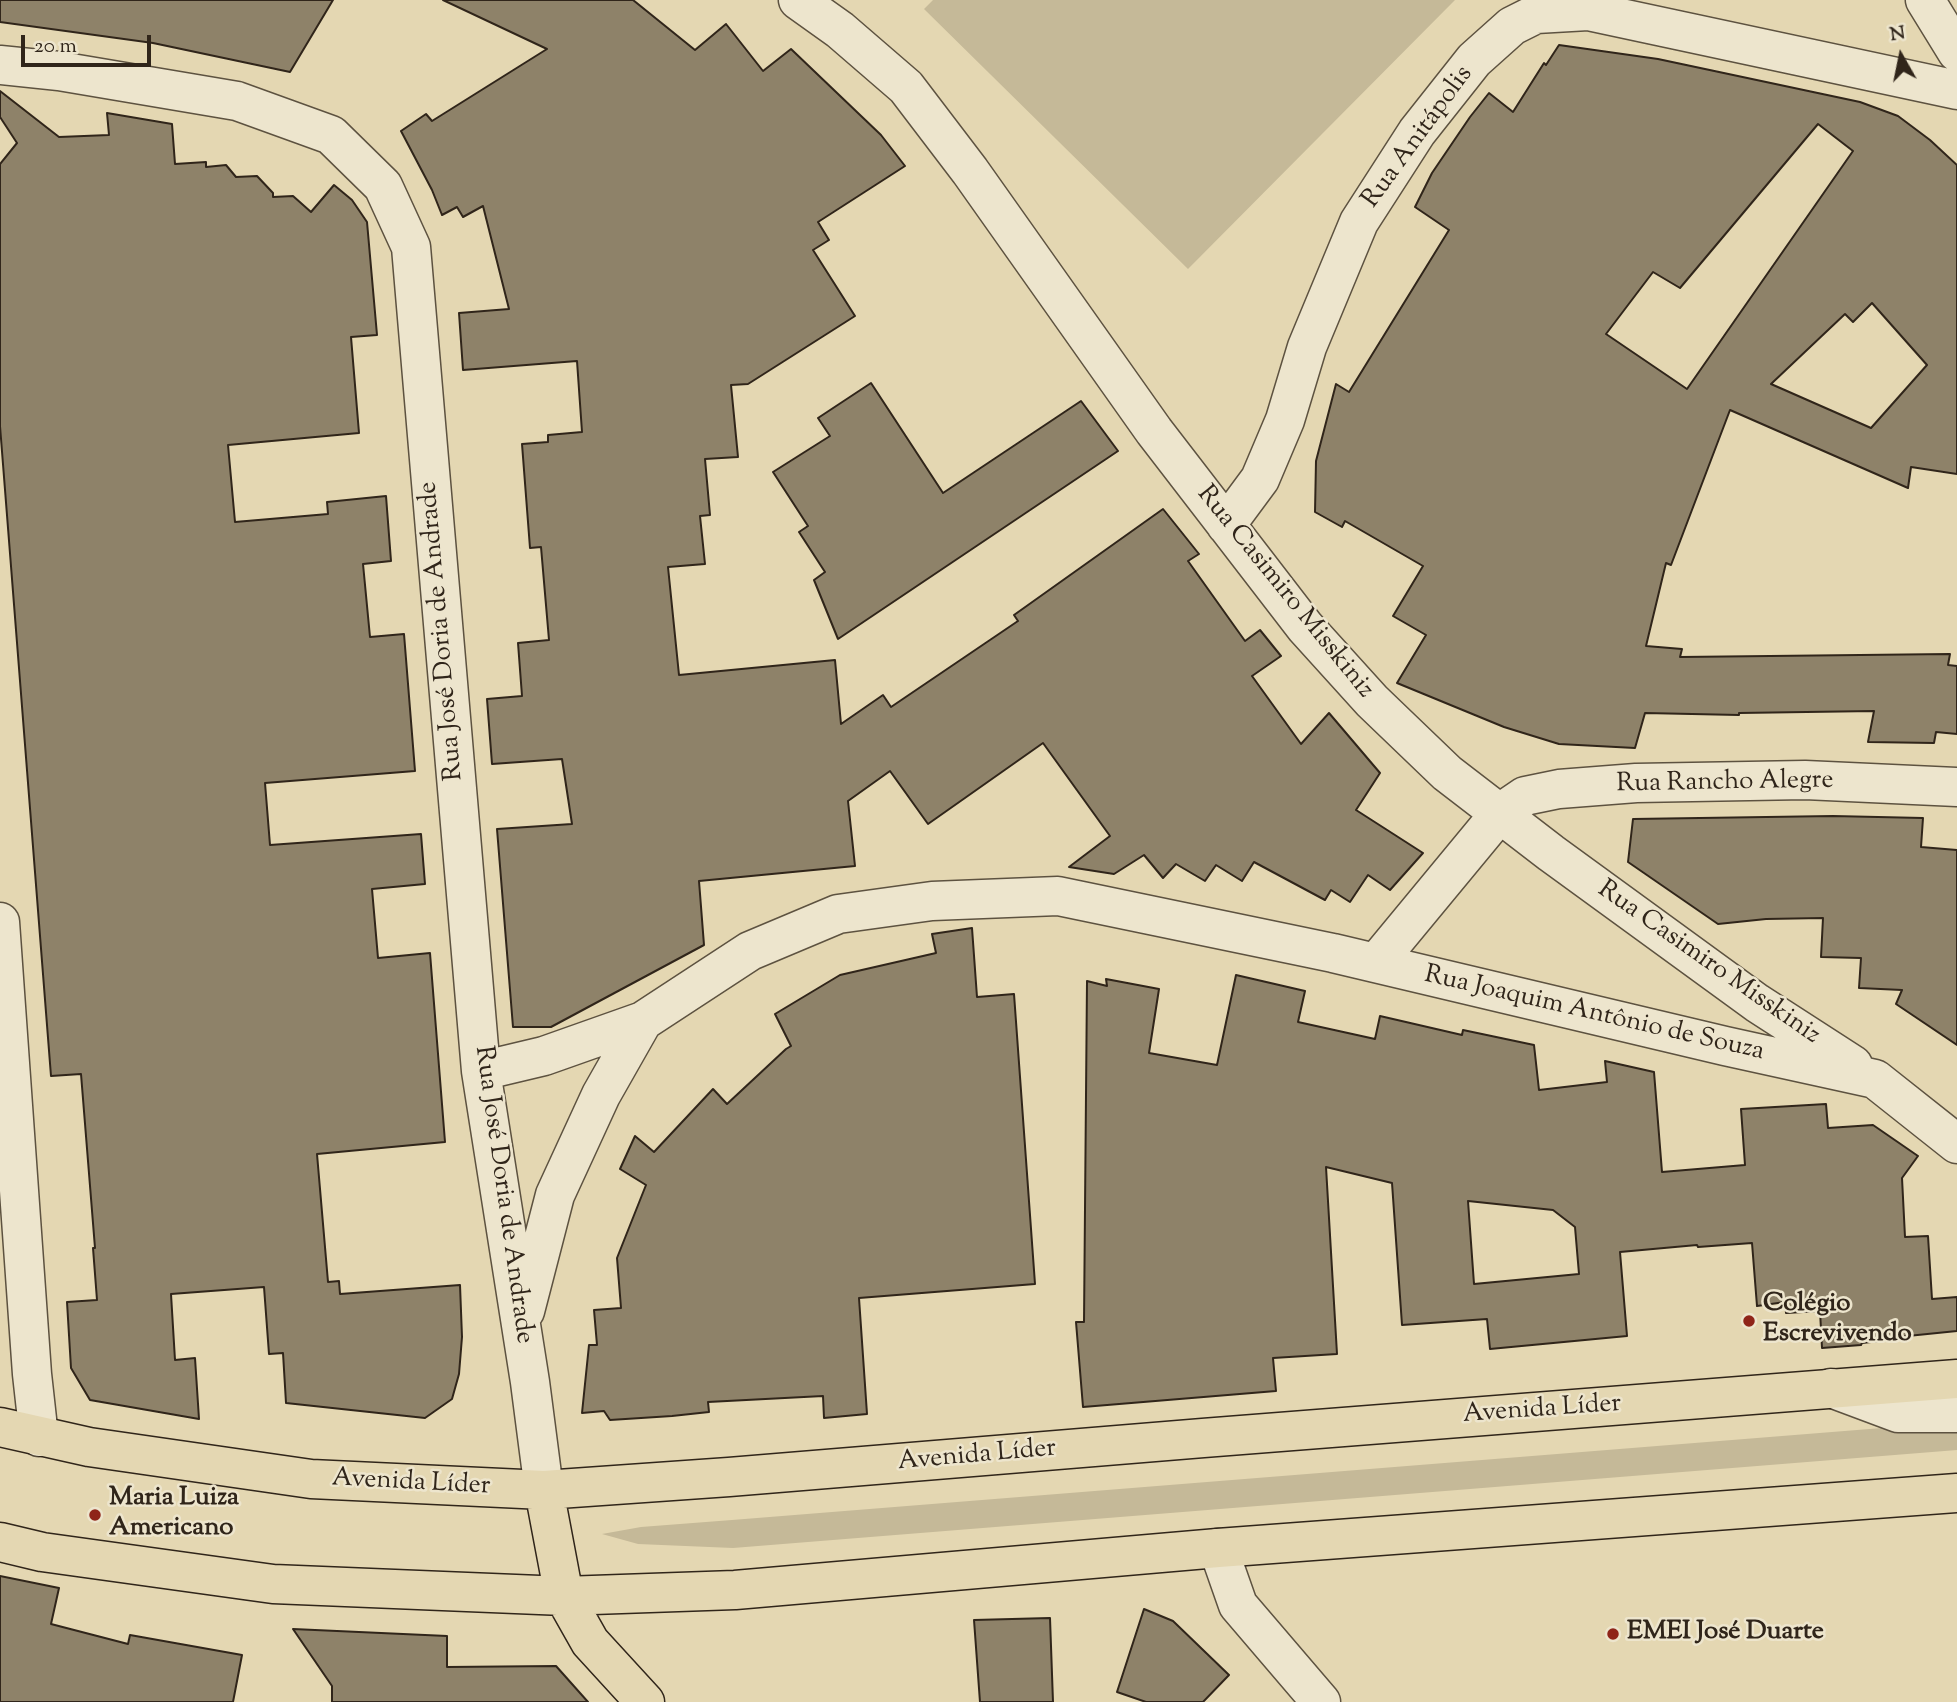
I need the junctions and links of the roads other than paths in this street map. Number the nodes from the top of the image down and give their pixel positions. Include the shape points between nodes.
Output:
1 (798, 0) edge
2 (1925, 0) edge
3 (1957, 52) edge
4 (0, 65) edge
5 (1957, 90) edge
6 (1226, 525) junction
7 (1957, 787) edge
8 (1500, 813) junction
9 (0, 922) edge
10 (1376, 963) junction
11 (643, 1021) junction
12 (481, 1071) junction
13 (1875, 1079) junction
14 (1957, 1144) edge
15 (521, 1327) junction
16 (1957, 1379) edge
17 (1831, 1388) junction
18 (1957, 1413) edge
19 (0, 1427) edge
20 (39, 1437) junction
21 (544, 1490) junction
22 (1957, 1493) edge
23 (0, 1542) edge
24 (1218, 1548) junction
25 (564, 1596) junction
26 (645, 1702) edge
27 (1321, 1702) edge

1 - 6 street, Rua Casimiro Misskiniz via 906,88
2 - 3 street
4 - 12 street, Rua José Doria de Andrade via 237,101 331,135 383,186 389,198 411,247
5 - 6 street, Rua Anitápolis via 1588,11 1536,14 1512,26 1474,60 1417,132 1359,222 1307,347 1285,420 1260,479
6 - 8 street, Rua Casimiro Misskiniz via 1305,627 1372,701 1447,773
7 - 8 street, Rua Rancho Alegre via 1805,780 1636,783 1525,796
8 - 10 street, Rua Joaquim Antônio de Souza
8 - 13 street, Rua Casimiro Misskiniz via 1757,1003
9 - 20 street
10 - 11 street, Rua Joaquim Antônio de Souza via 1058,897 932,901 838,914 750,951
10 - 13 street, Rua Joaquim Antônio de Souza
11 - 12 street, Rua Joaquim Antônio de Souza via 544,1056
11 - 15 street, Rua Joaquim Antônio de Souza via 601,1096 555,1195
12 - 15 street, Rua José Doria de Andrade
13 - 14 street, Rua Joaquim Antônio de Souza
15 - 21 street, Rua José Doria de Andrade
16 - 17 main road, Avenida Líder
17 - 18 street via 1898,1413
17 - 21 main road, Avenida Líder
19 - 20 main road, Avenida Líder
20 - 21 main road, Avenida Líder via 311,1479
21 - 25 main road
22 - 24 main road
23 - 25 main road via 272,1584
24 - 25 main road via 735,1590
24 - 27 street via 1238,1605
25 - 26 main road via 590,1642

